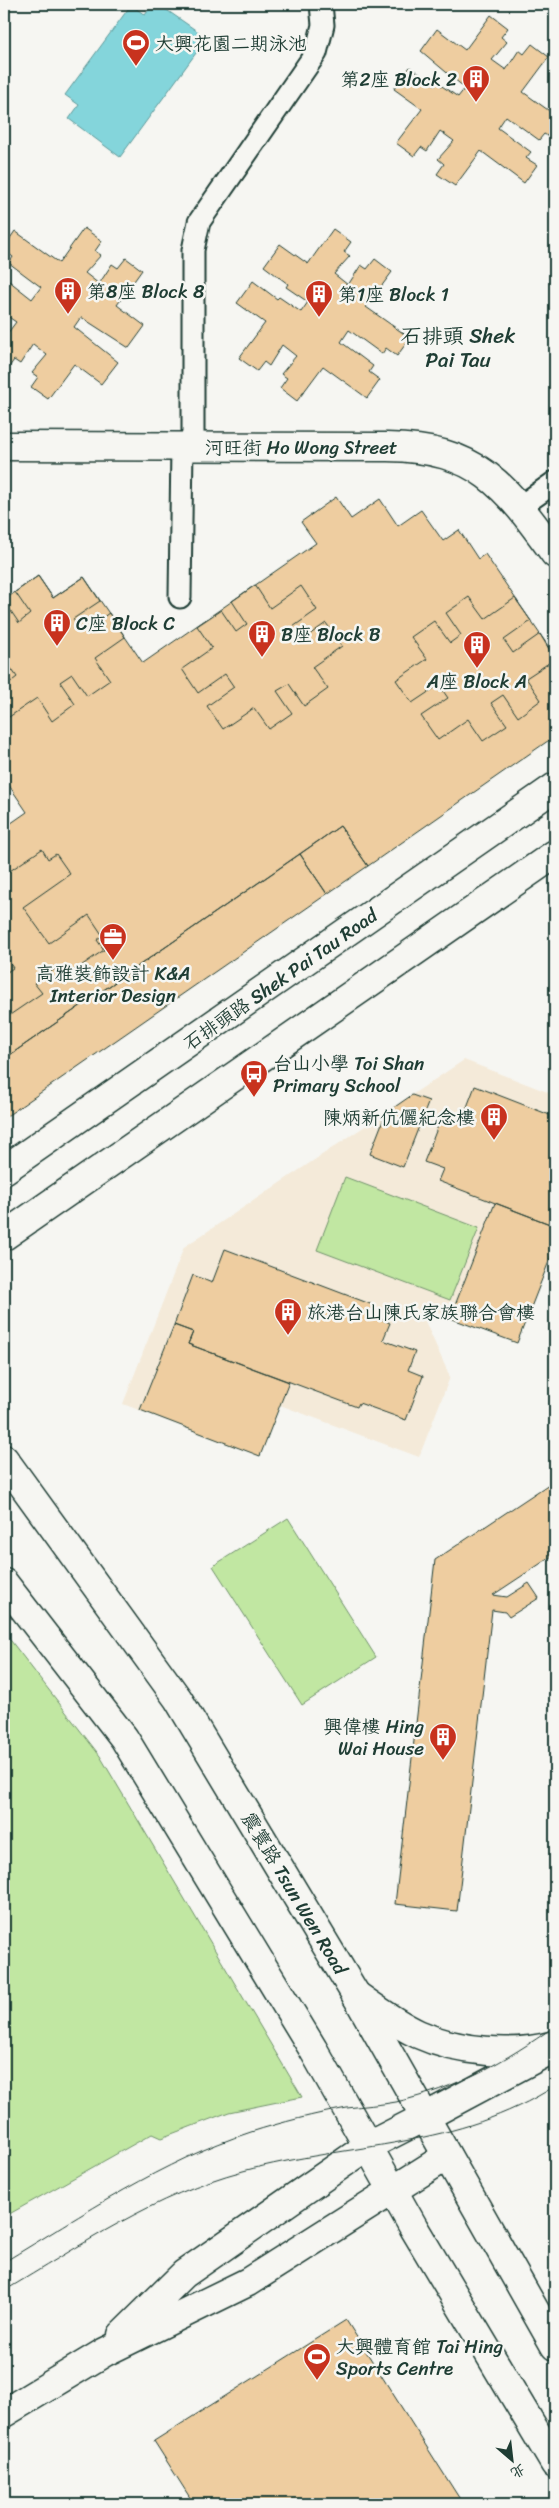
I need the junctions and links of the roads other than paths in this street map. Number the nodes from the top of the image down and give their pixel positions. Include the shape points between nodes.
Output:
1 (321, 4) edge
2 (4, 446) edge
3 (188, 446) junction
4 (555, 482) edge
5 (520, 506) junction
6 (555, 554) edge
7 (180, 597) dead end
8 (555, 787) edge
9 (555, 854) edge
10 (4, 1170) edge
11 (4, 1236) edge
12 (4, 1459) edge
13 (4, 1583) edge
14 (356, 1995) junction
15 (555, 2046) edge
16 (425, 2117) junction
17 (368, 2146) junction
18 (447, 2156) junction
19 (392, 2189) junction
20 (555, 2346) edge
21 (105, 2352) junction
22 (4, 2413) edge
23 (555, 2464) edge

1 - 3 lane via 323,25 316,53 199,222 193,250
2 - 3 main road, 河旺街 Ho Wong Street
3 - 5 main road, 河旺街 Ho Wong Street via 411,447 450,455 483,470
3 - 7 lane
4 - 5 lane
5 - 6 main road, 河旺街 Ho Wong Street
8 - 10 main road, 石排頭路 Shek Pai Tau Road
9 - 11 main road
12 - 14 main road, 震寰路 Tsun Wen Road via 178,1699
13 - 17 main road via 124,1738 313,2049
14 - 15 main road via 397,2023 443,2042 497,2051
14 - 16 main road, 震寰路 Tsun Wen Road
15 - 16 main road
16 - 17 main road
16 - 18 main road, 震寰路 Tsun Wen Road
17 - 19 main road
17 - 21 main road via 184,2274
18 - 19 main road
18 - 20 main road, 震寰路 Tsun Wen Road
19 - 21 main road via 248,2282
19 - 23 main road
21 - 22 main road

